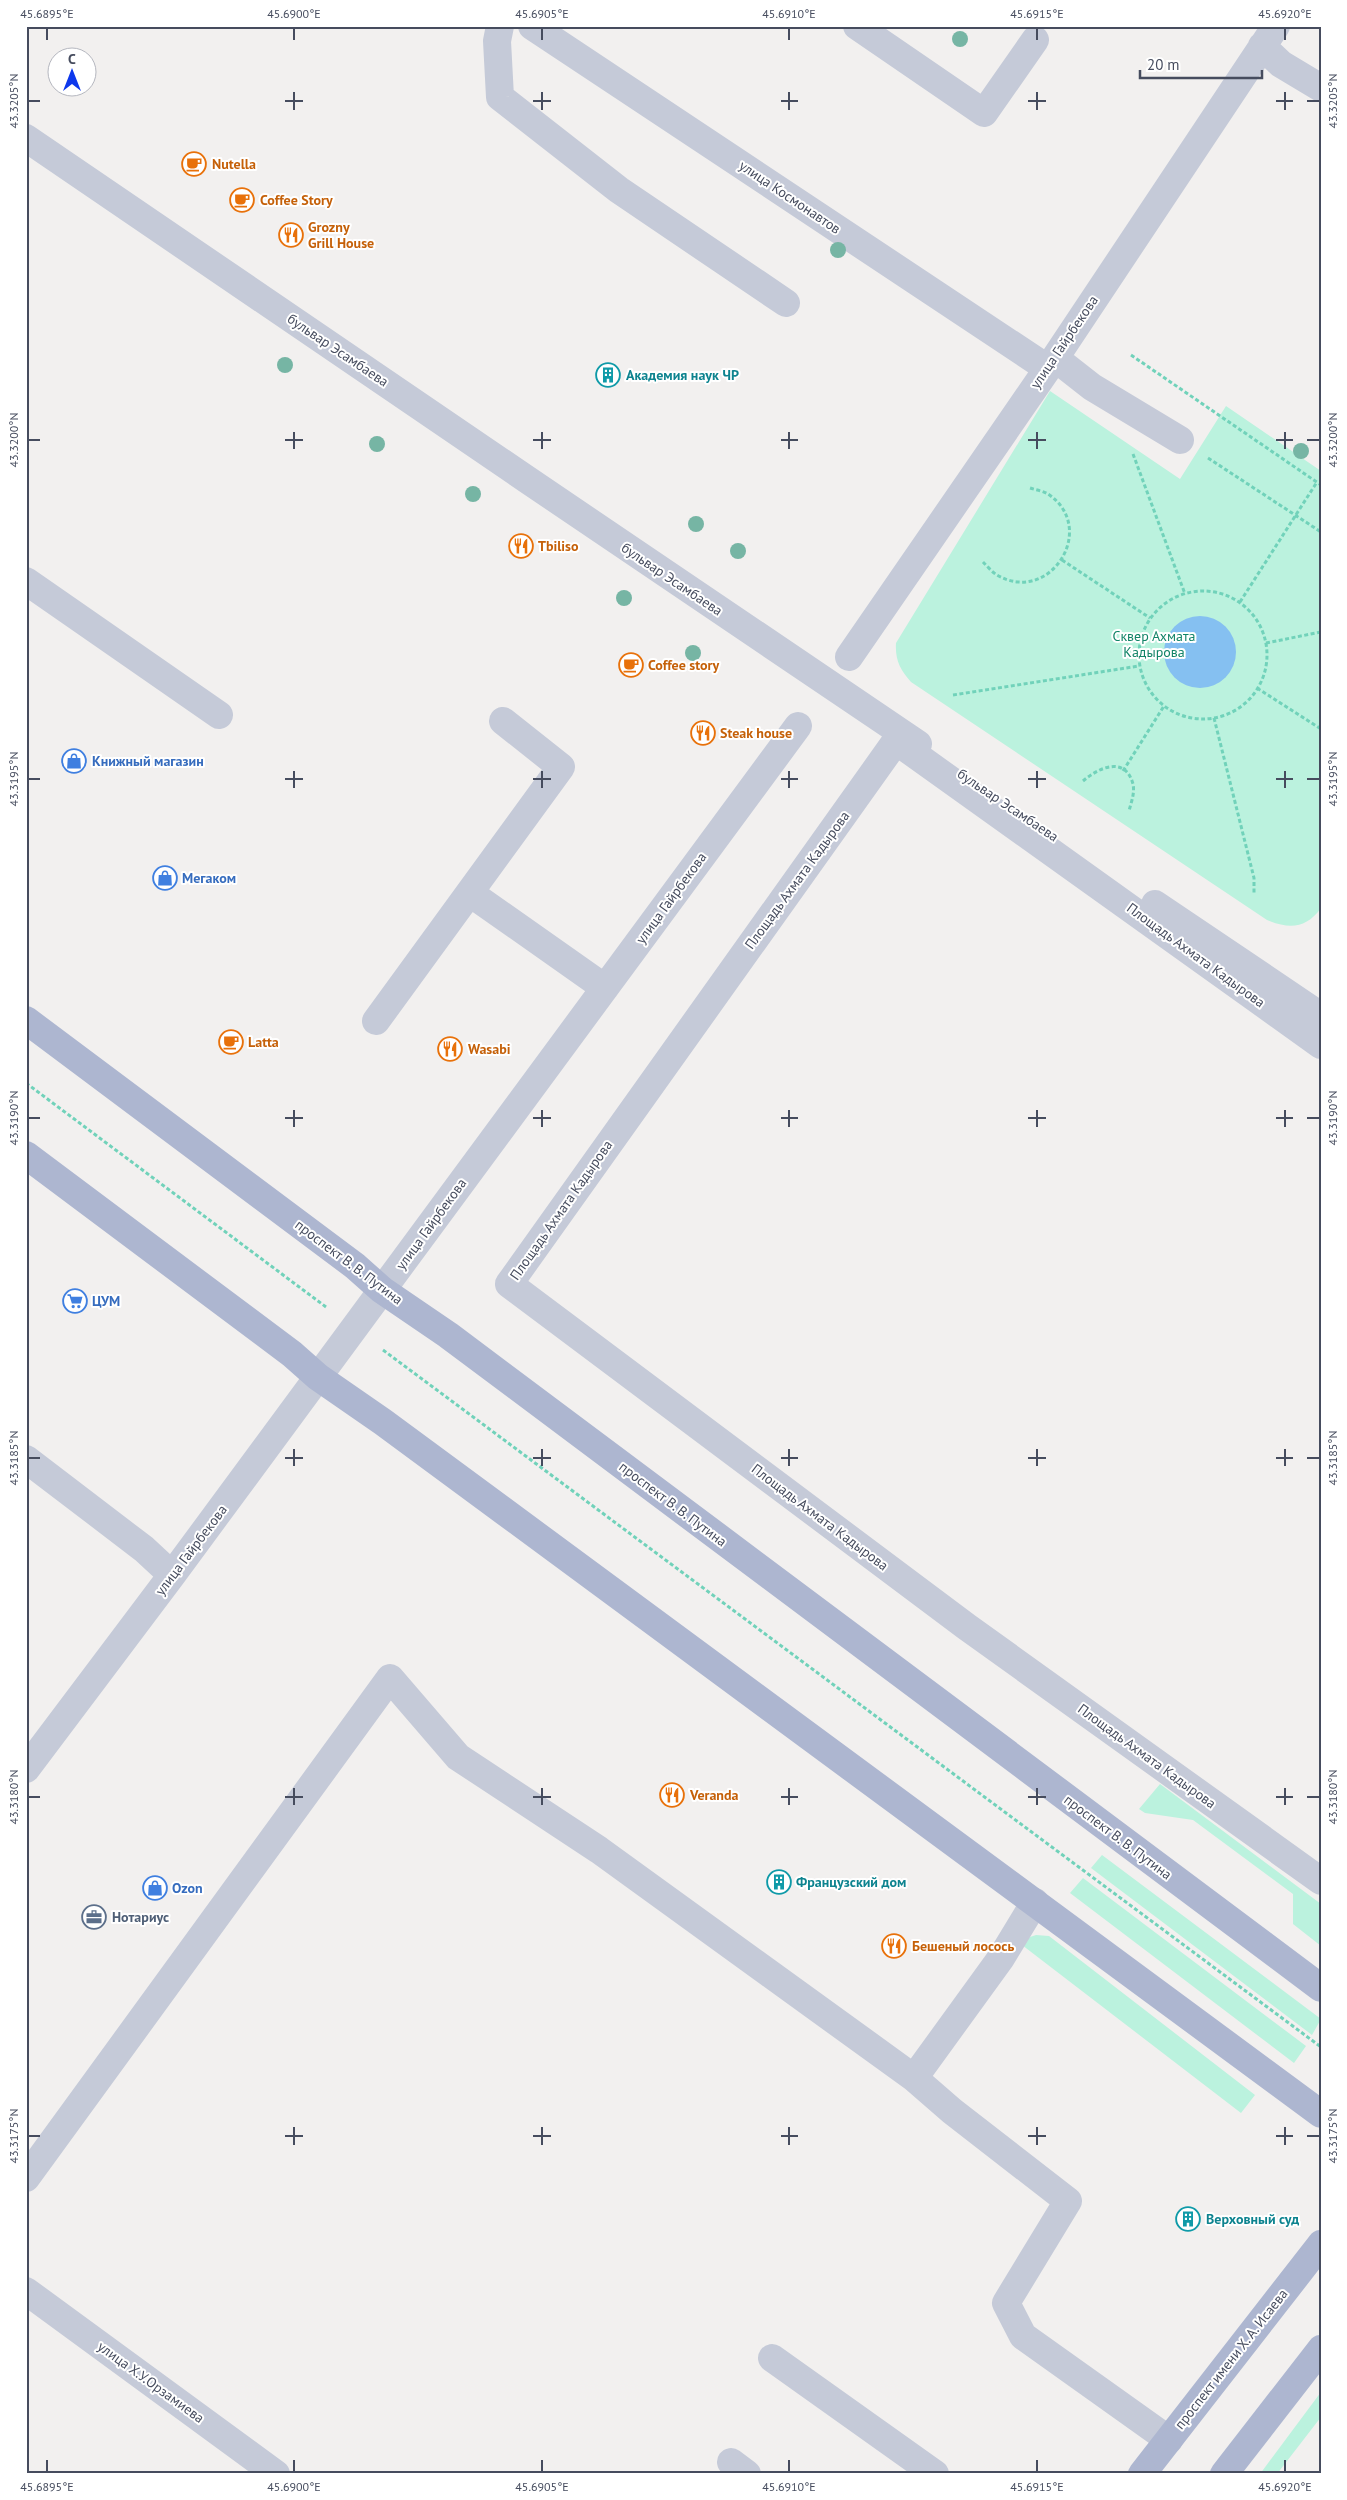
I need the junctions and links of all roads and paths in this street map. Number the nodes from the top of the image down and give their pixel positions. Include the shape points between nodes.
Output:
1 (500, 26) edge
2 (532, 26) edge
3 (857, 26) edge
4 (1269, 36) edge
5 (1034, 40) dead end
6 (1321, 88) edge
7 (26, 138) edge
8 (786, 303) dead end
9 (1131, 355) dead end
10 (1051, 363) junction
11 (1145, 418) junction
12 (1180, 440) joint
13 (1319, 484) edge
14 (1030, 488) dead end
15 (1295, 515) junction
16 (1321, 532) edge
17 (1062, 560) junction
18 (982, 562) dead end
19 (26, 581) edge
20 (1184, 594) junction
21 (1240, 602) junction
22 (1150, 618) junction
23 (1321, 632) edge
24 (1266, 643) junction
25 (849, 657) dead end
26 (1138, 666) junction
27 (1257, 688) junction
28 (953, 695) dead end
29 (1164, 706) junction
30 (220, 715) dead end
31 (1214, 718) junction
32 (503, 721) dead end
33 (798, 726) dead end
34 (1321, 729) edge
35 (1123, 770) junction
36 (1083, 781) dead end
37 (1129, 811) dead end
38 (470, 893) junction
39 (1254, 894) dead end
40 (605, 988) junction
41 (1317, 1005) edge
42 (26, 1020) edge
43 (376, 1021) dead end
44 (1321, 1045) edge
45 (26, 1083) edge
46 (26, 1155) edge
47 (382, 1290) junction
48 (353, 1329) junction
49 (318, 1377) junction
50 (26, 1459) edge
51 (172, 1575) junction
52 (26, 1769) edge
53 (1321, 1881) edge
54 (1035, 1902) junction
55 (1321, 1988) edge
56 (1321, 2047) edge
57 (914, 2078) junction
58 (1321, 2114) edge
59 (26, 2178) edge
60 (1321, 2244) edge
61 (26, 2291) edge
62 (1321, 2349) edge
63 (772, 2358) dead end
64 (1169, 2440) junction
65 (276, 2474) edge
66 (935, 2474) edge
67 (1142, 2474) edge
68 (1224, 2474) edge

1 - 8 street via 497,41 500,97 619,190
2 - 10 street, улица Космонавтов
3 - 5 street via 984,113
4 - 6 street via 1281,64
4 - 10 street, улица Гайрбекова
7 - 41 street, бульвар Эсамбаева via 616,541
9 - 13 path
10 - 11 street, улица Космонавтов
10 - 25 street, улица Гайрбекова
11 - 12 street, улица Космонавтов
11 - 20 path via 1130,446
12 - 15 path
13 - 15 path
14 - 17 path via 1048,494 1061,507 1069,524 1069,543
15 - 16 path
15 - 21 path
17 - 18 path via 1049,573 1032,581 1014,581 996,574
17 - 22 path
19 - 30 street
20 - 21 path via 1199,590 1221,593
20 - 22 path via 1159,606
21 - 24 path via 1255,616
22 - 26 path via 1138,644
23 - 24 path
24 - 27 path via 1266,669
26 - 28 path
26 - 29 path via 1146,686
27 - 31 path via 1239,709
27 - 34 path
29 - 31 path via 1178,715 1199,720
29 - 35 path
31 - 39 path via 1254,878
32 - 38 street via 561,767
33 - 40 street, улица Гайрбекова
35 - 36 path via 1106,766
35 - 37 path via 1133,785
38 - 40 street
38 - 43 street
40 - 47 street, улица Гайрбекова
42 - 47 main road, проспект В. В. Путина via 355,1266
44 - 53 street, Площадь Ахмата Кадырова via 896,741 509,1284 967,1627
45 - 48 path
46 - 49 main road via 292,1354
47 - 48 street, улица Гайрбекова
47 - 55 main road, проспект В. В. Путина
48 - 49 street, улица Гайрбекова
48 - 56 path
49 - 51 street, улица Гайрбекова
49 - 54 main road
50 - 51 street via 144,1549
51 - 52 street, улица Гайрбекова
54 - 57 street via 1001,1958
54 - 58 main road
57 - 59 street via 599,1850 458,1757 390,1678
57 - 64 street via 1068,2201 1006,2303 1023,2336
60 - 64 main road, проспект имени Х. А. Исаева
61 - 65 street, улица Х.У.Орзамиева
62 - 68 main road
63 - 66 street
64 - 67 main road, проспект имени Х. А. Исаева

